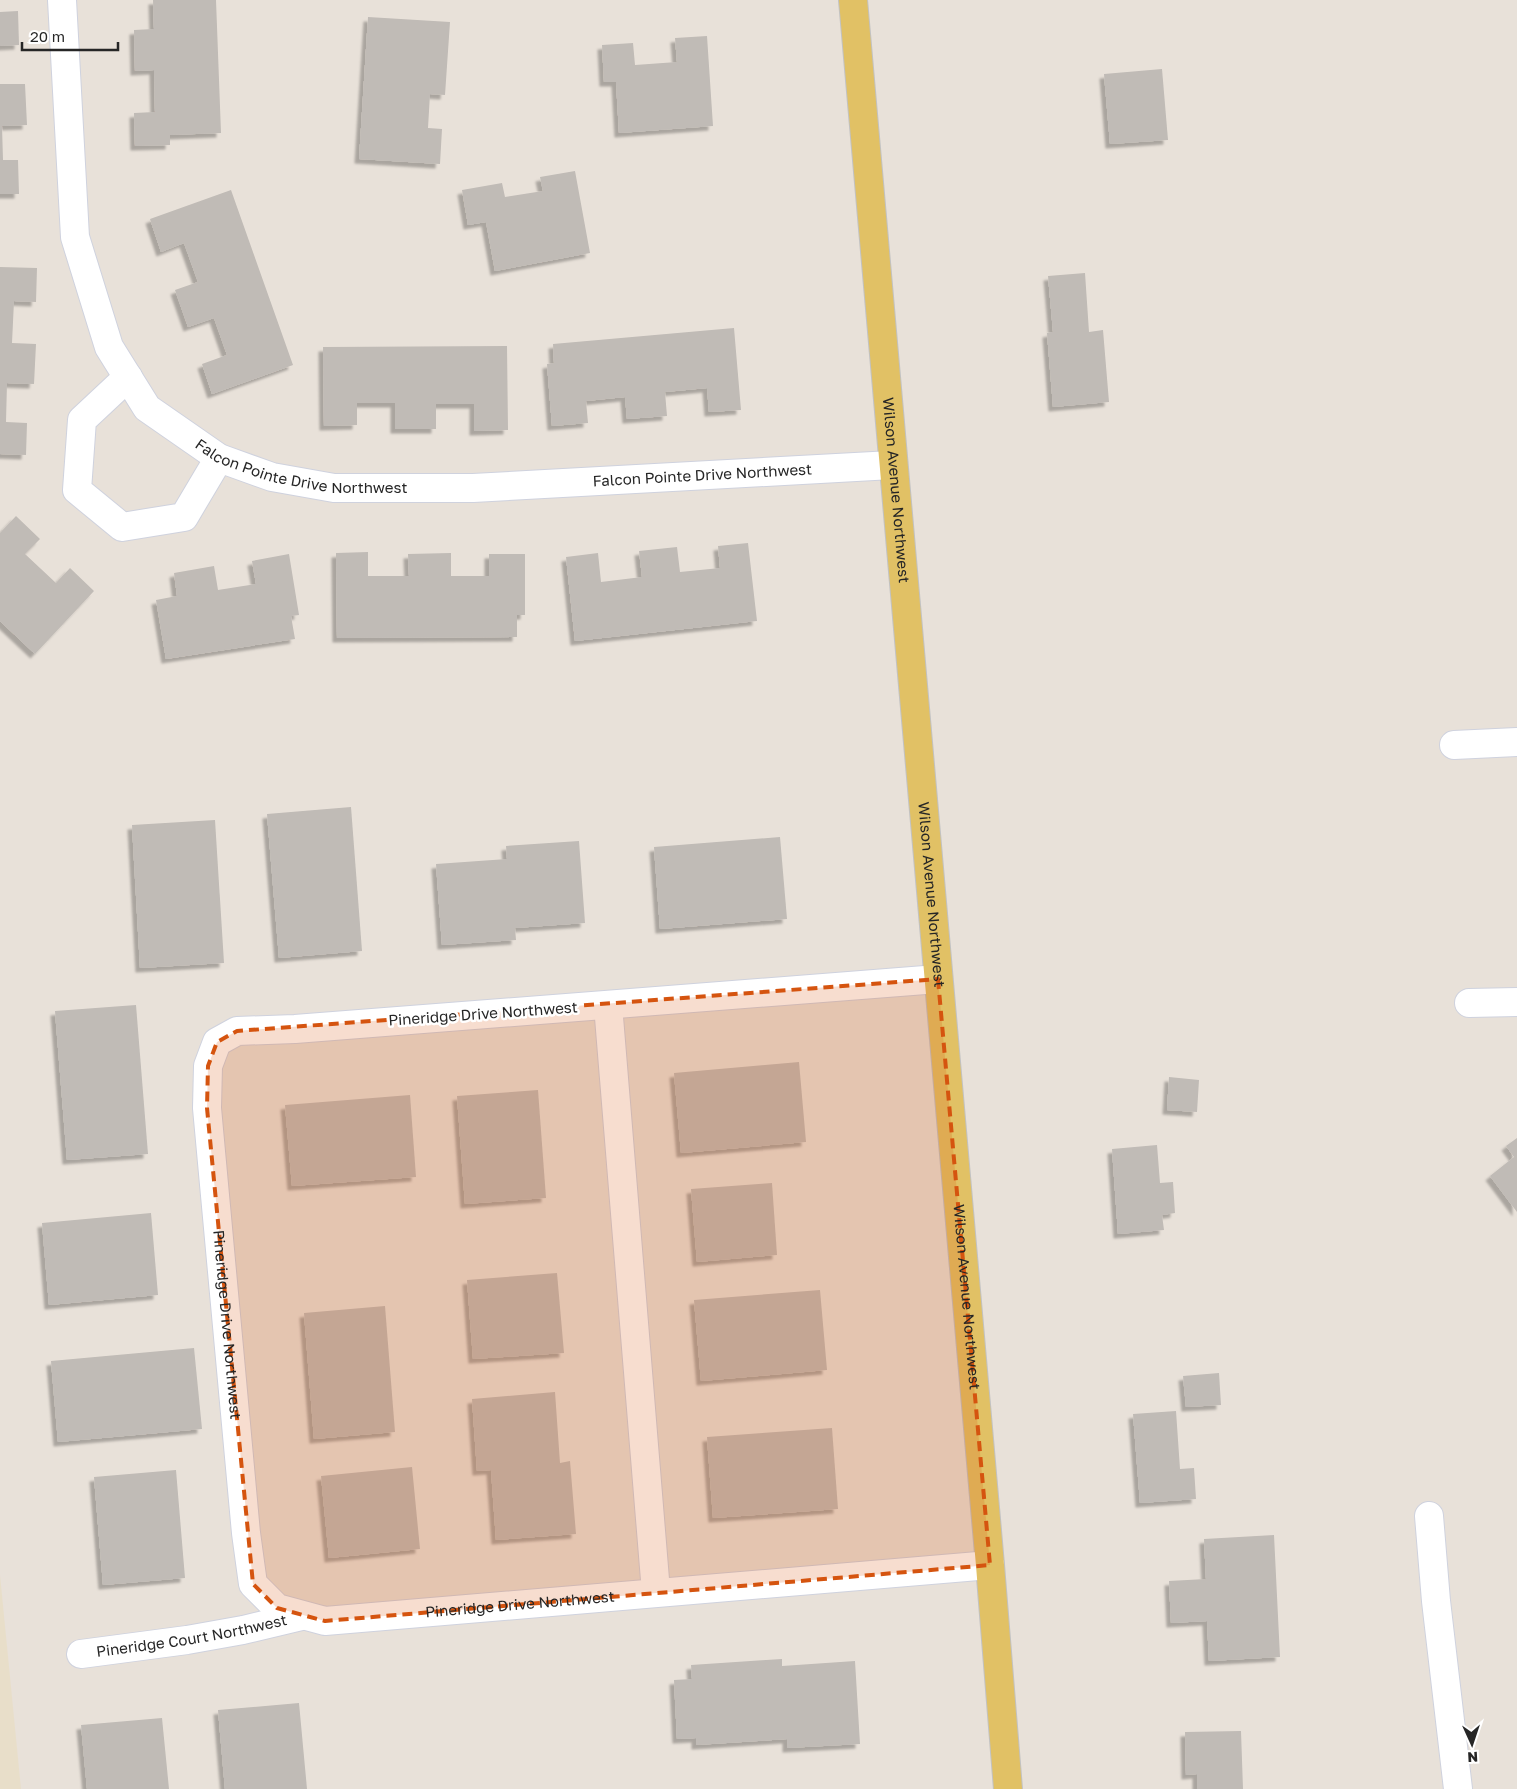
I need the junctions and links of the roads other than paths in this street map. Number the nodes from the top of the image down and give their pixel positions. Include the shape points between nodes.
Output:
1 (62, 0) edge
2 (853, 0) edge
3 (128, 377) junction
4 (219, 458) junction
5 (892, 465) junction
6 (1517, 742) edge
7 (1454, 745) dead end
8 (938, 979) junction
9 (1517, 1002) edge
10 (1469, 1003) dead end
11 (608, 1005) junction
12 (1429, 1516) dead end
13 (990, 1565) junction
14 (656, 1592) junction
15 (303, 1616) junction
16 (81, 1654) dead end
17 (1008, 1789) edge
18 (1458, 1789) edge

1 - 3 street, Falcon Pointe Drive Northwest via 75,237 109,347
2 - 5 main road, Wilson Avenue Northwest
3 - 4 street, Falcon Pointe Drive Northwest via 147,408
3 - 4 street via 82,420 77,490 122,527 184,517
4 - 5 street, Falcon Pointe Drive Northwest via 272,477 334,488 473,488
5 - 8 main road, Wilson Avenue Northwest
6 - 7 street
8 - 11 street, Pineridge Drive Northwest
8 - 13 main road, Wilson Avenue Northwest
9 - 10 street
11 - 14 street
11 - 15 street, Pineridge Drive Northwest via 237,1031 217,1042 208,1066 207,1108 253,1584 277,1608
12 - 18 street
13 - 14 street, Pineridge Drive Northwest
13 - 17 main road, Wilson Avenue Northwest
14 - 15 street, Pineridge Drive Northwest via 325,1621
15 - 16 street, Pineridge Court Northwest via 215,1636

